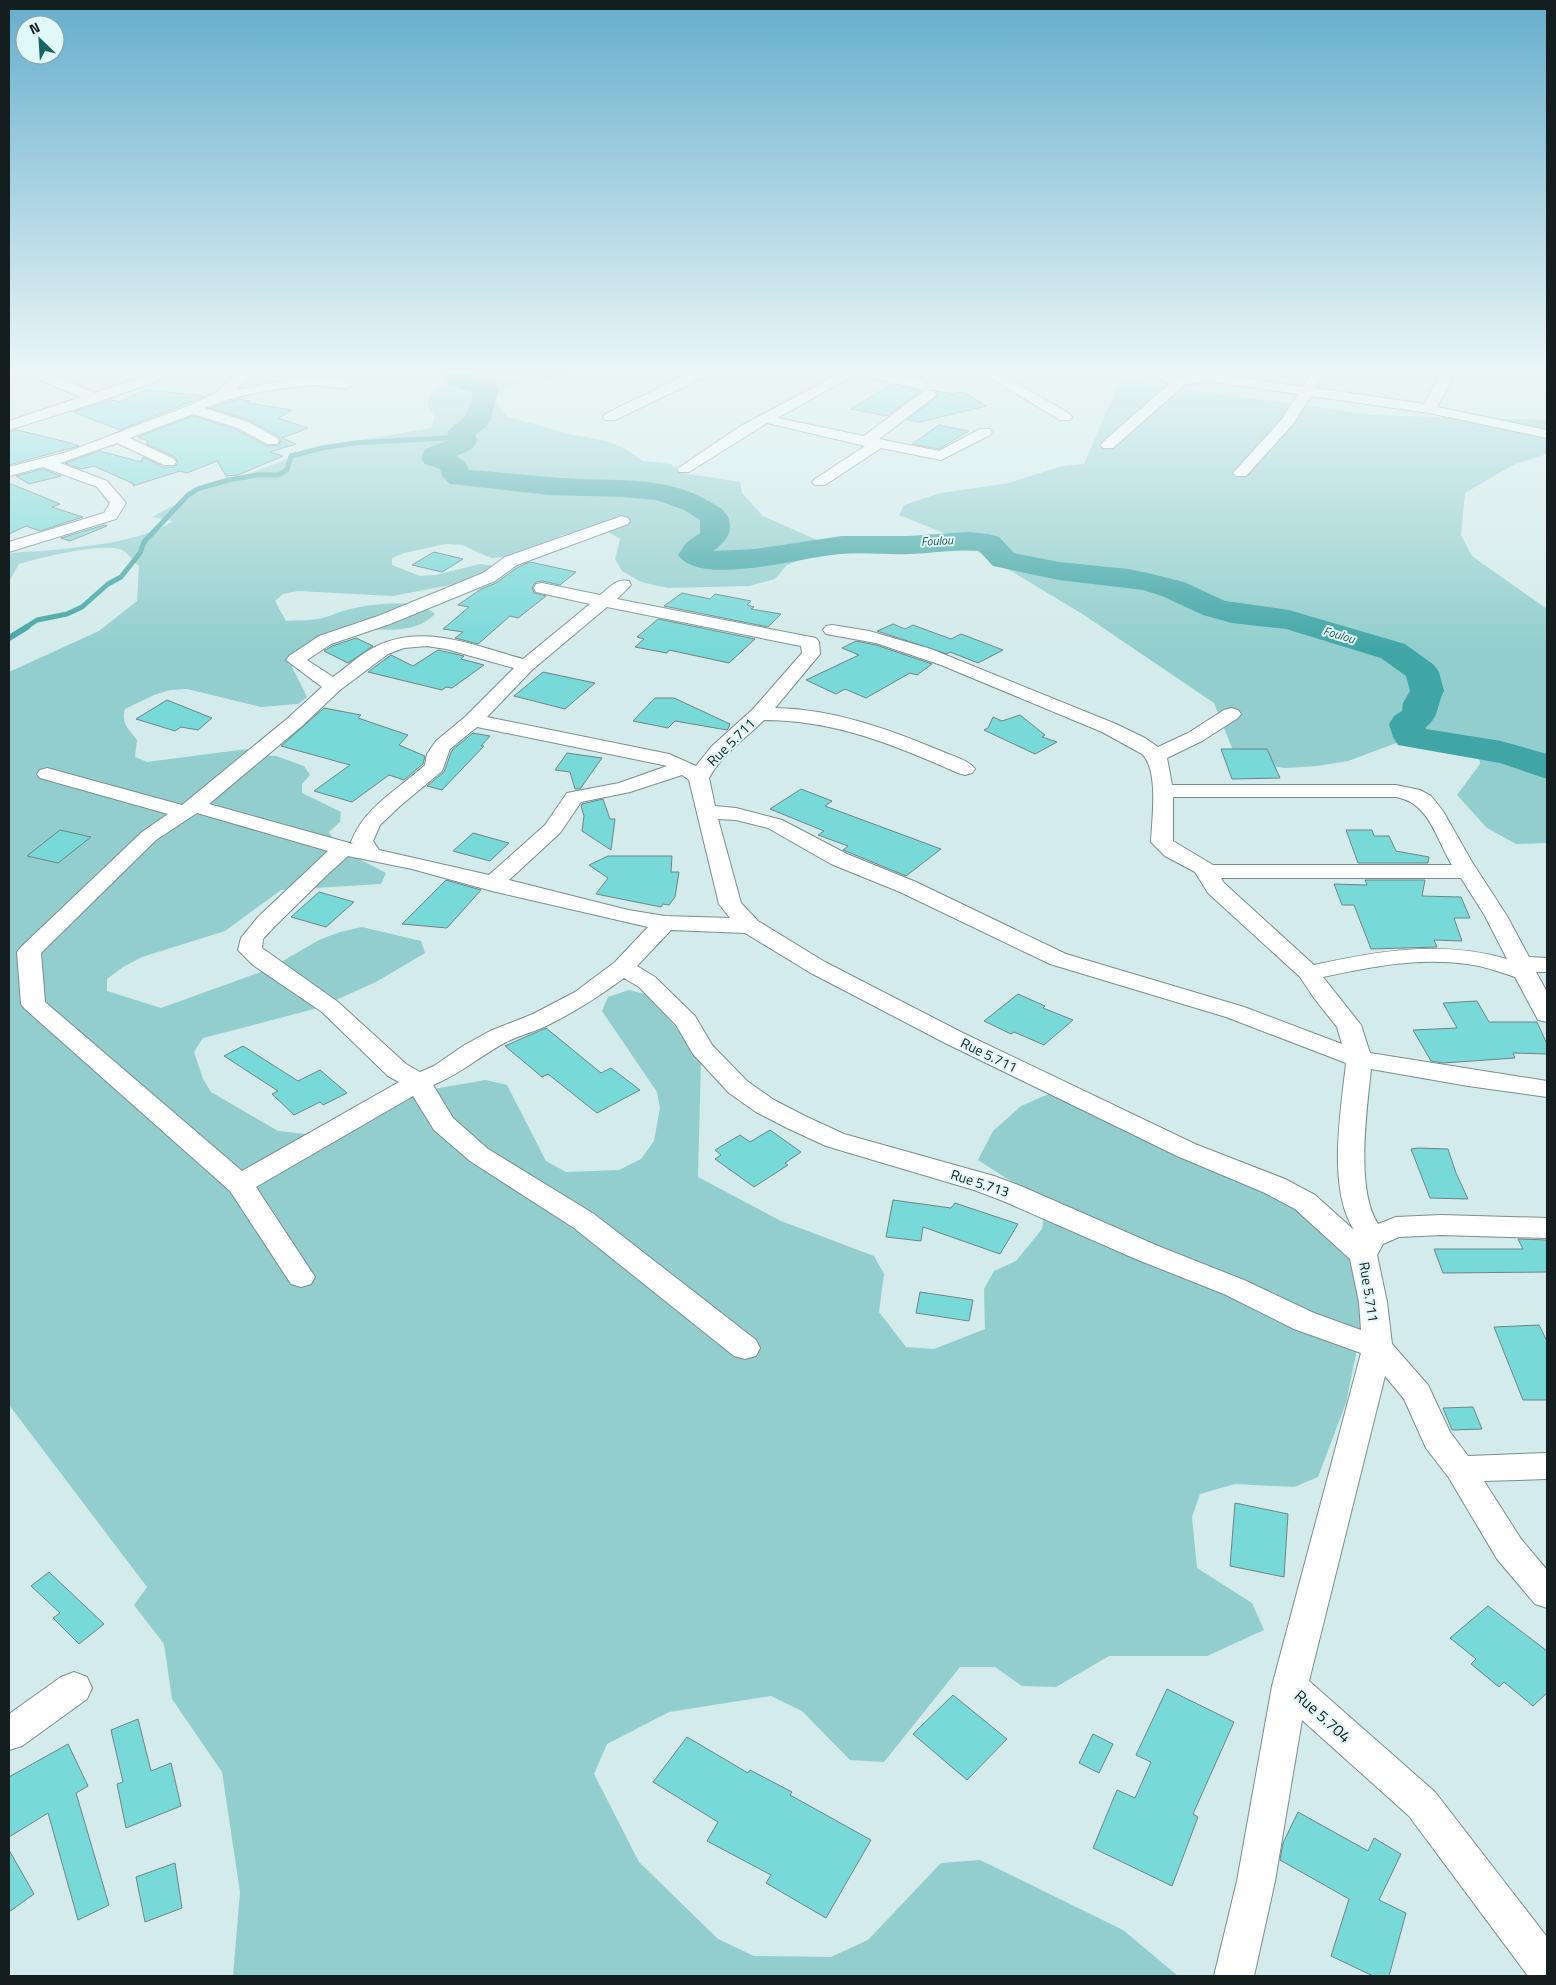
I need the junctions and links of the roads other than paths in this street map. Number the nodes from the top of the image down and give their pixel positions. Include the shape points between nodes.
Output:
1 (32, 466) edge
2 (56, 466) edge
3 (689, 466) edge
4 (842, 466) edge
5 (1248, 466) edge
6 (684, 469) dead end
7 (9, 471) edge
8 (1241, 473) dead end
9 (820, 482) dead end
10 (622, 521) dead end
11 (9, 547) edge
12 (623, 585) dead end
13 (542, 588) dead end
14 (602, 602) junction
15 (384, 620) junction
16 (427, 641) junction
17 (810, 642) junction
18 (526, 666) junction
19 (333, 686) junction
20 (759, 714) junction
21 (1231, 714) dead end
22 (472, 720) junction
23 (1156, 756) junction
24 (965, 769) dead end
25 (692, 772) junction
26 (47, 774) dead end
27 (1163, 791) junction
28 (189, 809) junction
29 (706, 812) junction
30 (344, 849) junction
31 (371, 853) junction
32 (1207, 870) junction
33 (1468, 872) junction
34 (492, 884) junction
35 (665, 923) junction
36 (750, 926) junction
37 (1547, 965) edge
38 (623, 967) junction
39 (1523, 968) junction
40 (1309, 973) junction
41 (1547, 1015) edge
42 (1359, 1059) junction
43 (418, 1082) junction
44 (1547, 1089) edge
45 (240, 1184) junction
46 (1547, 1228) edge
47 (1368, 1246) junction
48 (301, 1277) dead end
49 (1376, 1347) junction
50 (745, 1348) dead end
51 (1547, 1466) edge
52 (1460, 1468) junction
53 (1547, 1594) edge
54 (1290, 1686) junction
55 (74, 1688) dead end
56 (9, 1734) edge
57 (1547, 1969) edge
58 (1234, 1976) edge

1 - 7 street
2 - 11 street via 102,484 118,503 110,516
3 - 6 street
4 - 9 street
5 - 8 street
10 - 15 street via 512,561 489,577
12 - 14 street
13 - 14 street
14 - 17 street
14 - 18 street
15 - 16 street
15 - 19 street via 325,640 295,660
16 - 18 street
16 - 19 street via 402,643 382,650
17 - 20 street, Rue 5.711 via 810,654
17 - 23 street via 836,625 880,639 946,661 1100,724
18 - 22 street
19 - 28 street via 296,722
20 - 24 street via 799,715 845,722 901,741
20 - 25 street, Rue 5.711 via 712,759
21 - 23 street
22 - 25 street via 669,760
22 - 31 street via 443,745 431,771 364,832 362,842
23 - 27 street via 1160,763
25 - 29 street, Rue 5.711
25 - 34 street via 574,797 553,829
26 - 28 street
27 - 32 street via 1162,842 1169,851
27 - 33 street via 1396,791 1413,794 1424,800 1436,815
28 - 30 street via 248,820
28 - 45 street via 142,842 29,952 33,1004
29 - 36 street, Rue 5.711 via 730,904
29 - 42 street via 736,814 775,824 839,859 908,887 1058,959 1235,1012
30 - 31 street
30 - 43 street via 266,922 252,938 250,950 330,1007 397,1070
31 - 34 street
32 - 33 street
32 - 40 street via 1216,888
33 - 39 street
34 - 35 street
35 - 36 street
35 - 38 street
36 - 47 street, Rue 5.711 via 817,967 954,1038 1186,1150 1275,1186 1305,1202
37 - 39 street
38 - 43 street via 575,1001 542,1019 499,1036 443,1072
38 - 49 street, Rue 5.713 via 647,982 686,1021 702,1049 738,1087 773,1110 835,1140 1013,1194 1304,1320
39 - 40 street via 1461,956 1426,955 1368,960
39 - 41 street
40 - 42 street via 1349,1024
42 - 44 street
42 - 47 street via 1351,1143 1354,1199
43 - 45 street
43 - 50 street via 443,1124 479,1155 584,1221
45 - 48 street
46 - 47 street via 1396,1227
47 - 49 street, Rue 5.711
49 - 52 street via 1417,1393 1437,1439
49 - 54 street, Rue 5.711
51 - 52 street
52 - 53 street via 1509,1549
54 - 57 street, Rue 5.704 via 1422,1804
54 - 58 street, Rue 5.704 via 1256,1881
55 - 56 street

